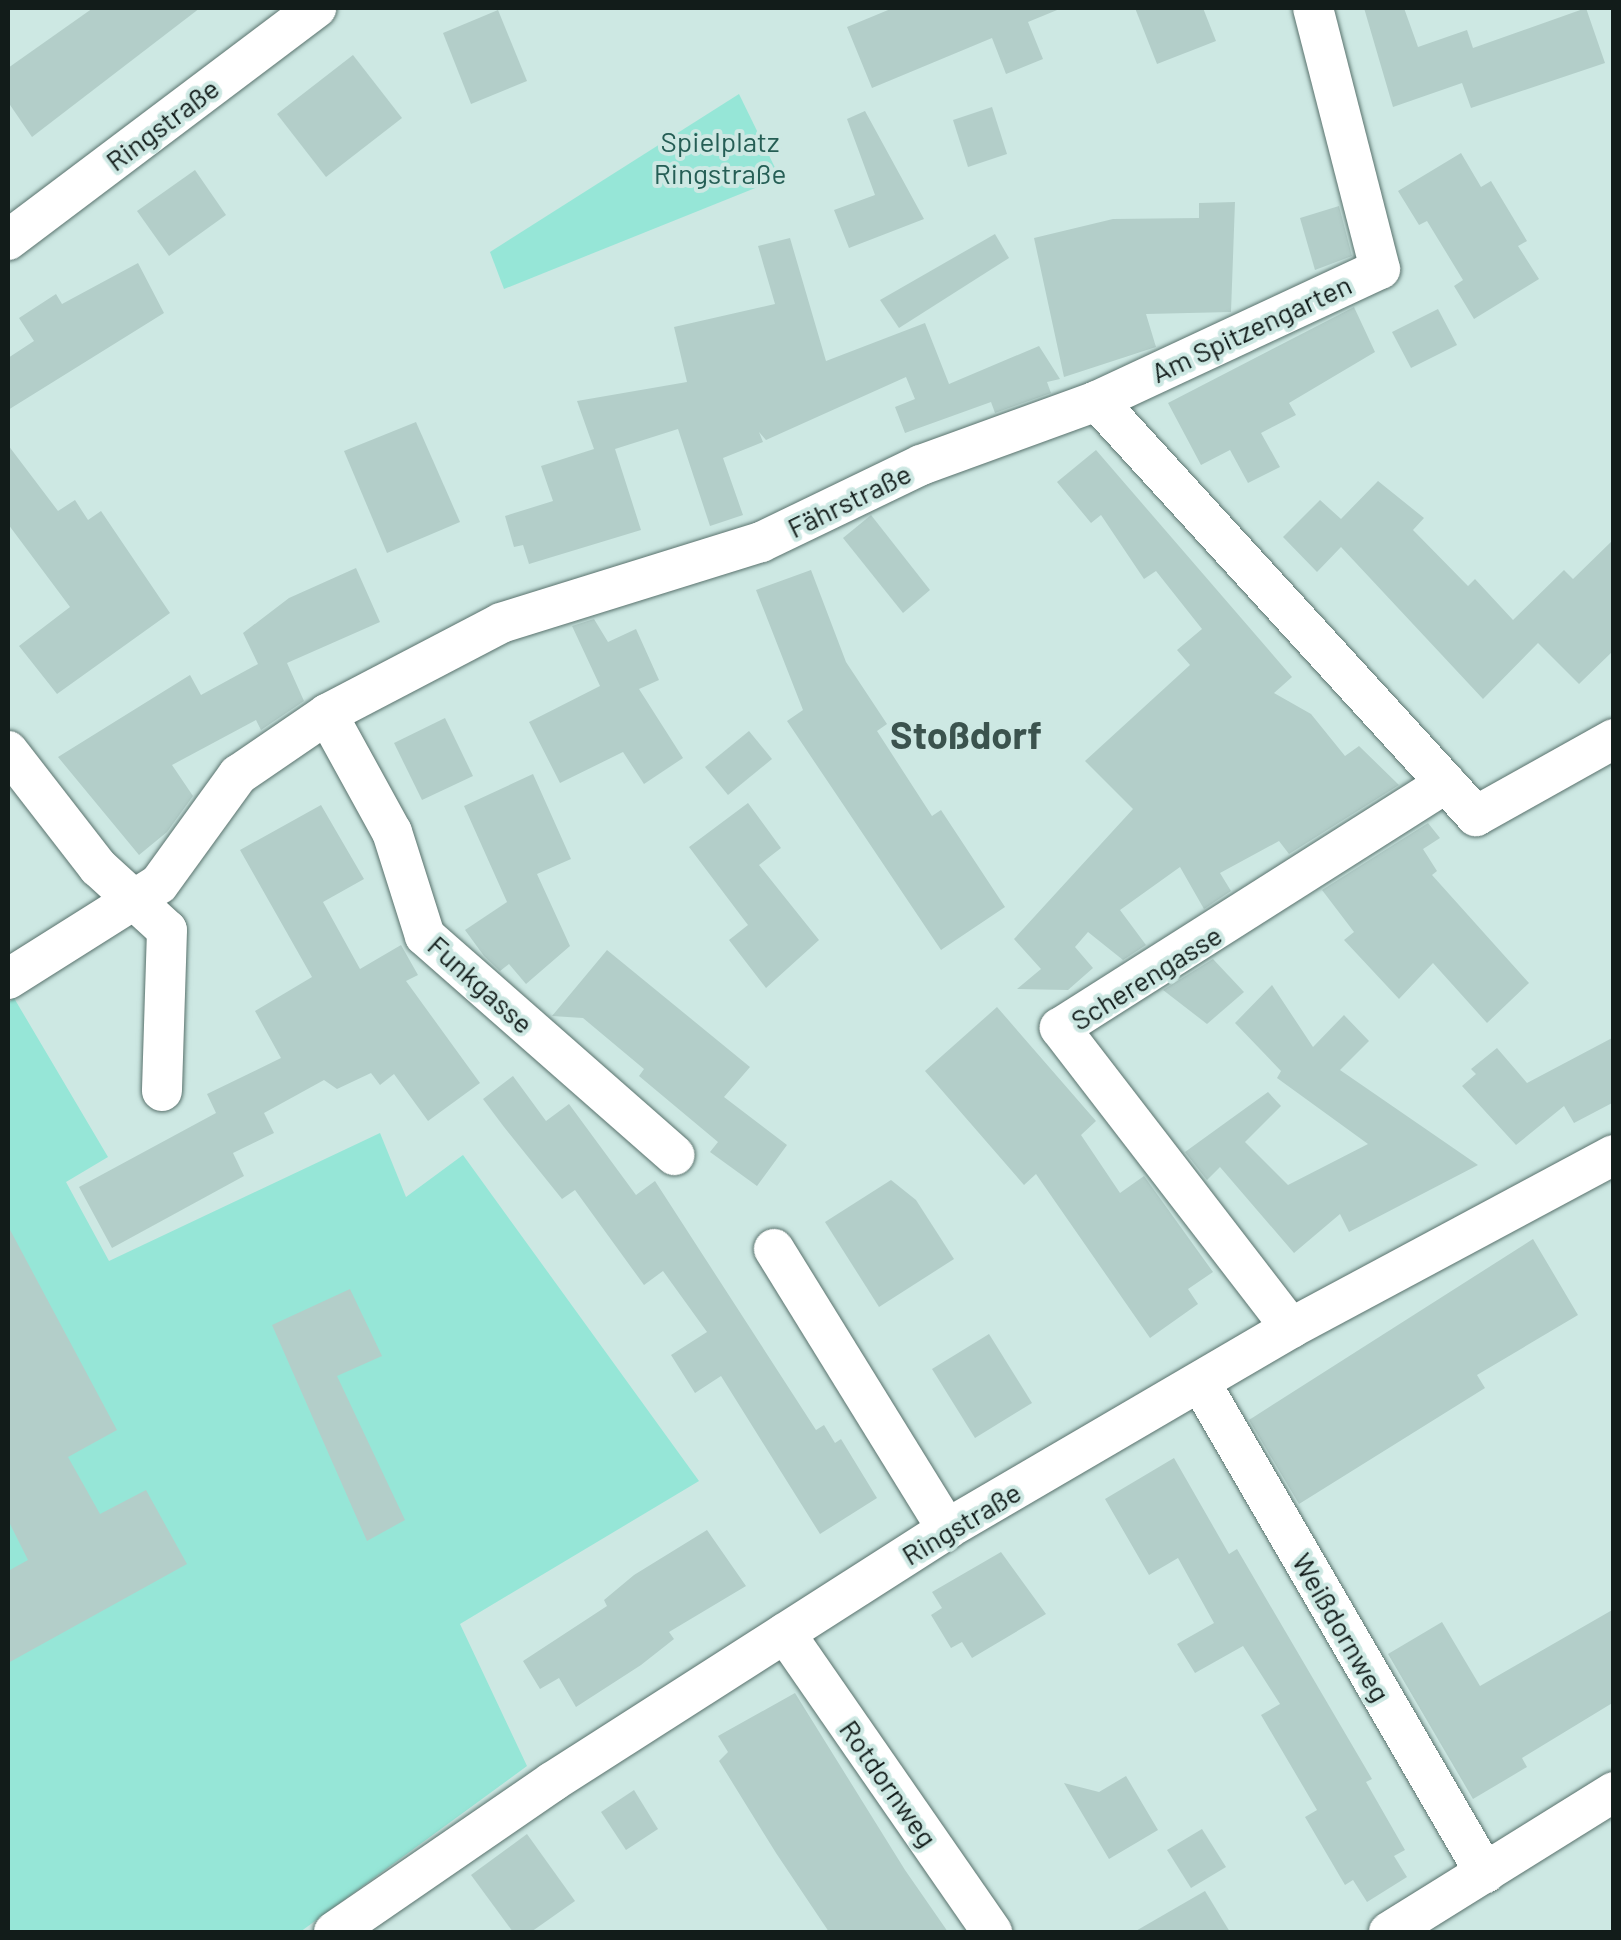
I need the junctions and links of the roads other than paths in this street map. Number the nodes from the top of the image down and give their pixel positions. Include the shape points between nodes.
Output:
1 (316, 8) edge
2 (1314, 8) edge
3 (8, 240) edge
4 (1096, 400) junction
5 (326, 714) junction
6 (1614, 739) edge
7 (8, 751) edge
8 (1446, 783) junction
9 (137, 900) junction
10 (8, 979) edge
11 (162, 1091) dead end
12 (674, 1155) dead end
13 (1614, 1155) edge
14 (774, 1249) dead end
15 (1291, 1328) junction
16 (1200, 1382) junction
17 (948, 1528) junction
18 (785, 1633) junction
19 (1614, 1792) edge
20 (1484, 1873) junction
21 (334, 1932) edge
22 (992, 1932) edge
23 (1389, 1932) edge

1 - 3 street, Ringstraße
2 - 4 street, Am Spitzengarten via 1380,269
4 - 5 street, Fährstraße via 921,465 761,542 501,623
4 - 8 street via 1293,623
5 - 9 street, Fährstraße via 238,775 159,884
5 - 12 street, Funkgasse via 392,832 424,936
6 - 8 street via 1476,816
7 - 9 street via 98,867
8 - 15 street, Scherengasse via 1060,1028
9 - 10 street, Fährstraße
9 - 11 street via 167,930 170,952
13 - 15 street, Ringstraße
14 - 17 street
15 - 16 street, Ringstraße
16 - 17 street, Ringstraße
16 - 20 street, Weißdornweg
17 - 18 street, Ringstraße
18 - 21 street, Ringstraße
18 - 22 street, Rotdornweg
19 - 20 street
20 - 23 street

